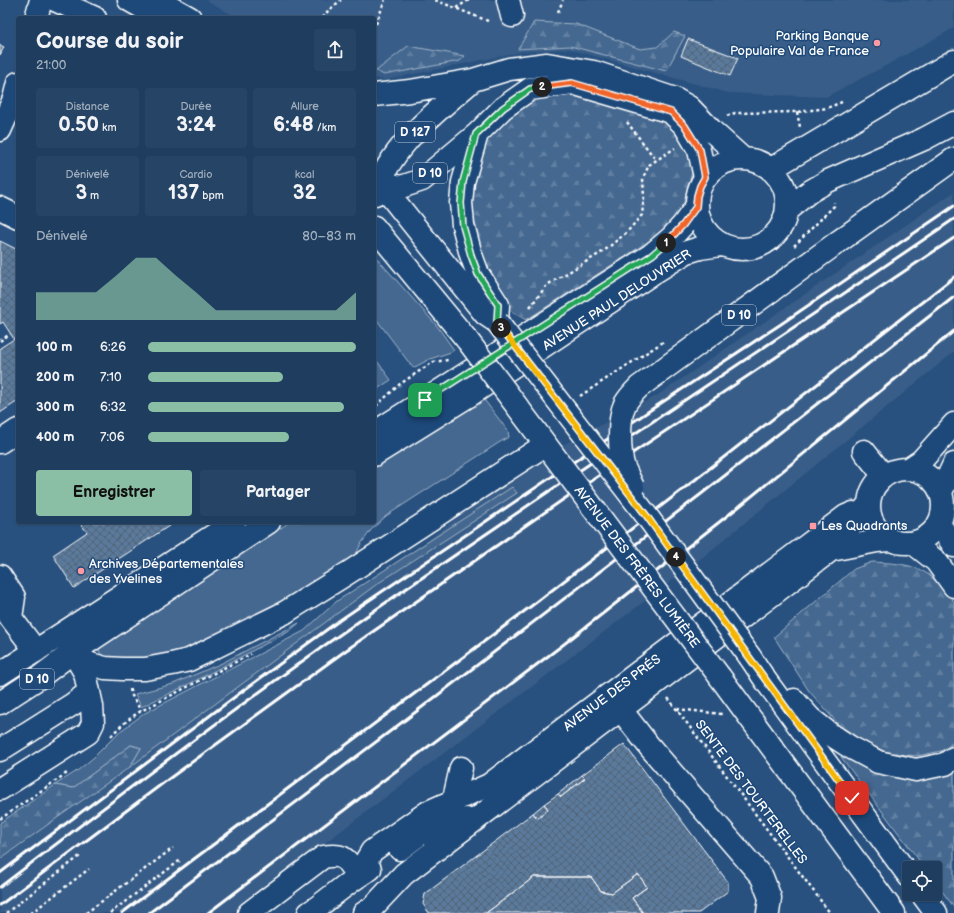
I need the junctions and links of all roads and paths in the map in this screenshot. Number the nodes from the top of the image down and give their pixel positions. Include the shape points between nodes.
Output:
1 (41, 0) edge
2 (129, 0) edge
3 (158, 0) edge
4 (340, 0) edge
5 (385, 0) edge
6 (435, 0) edge
7 (469, 0) edge
8 (563, 0) edge
9 (64, 6) edge
10 (455, 8) junction
11 (558, 12) dead end
12 (37, 16) edge
13 (90, 16) edge
14 (157, 16) edge
15 (186, 16) edge
16 (325, 16) edge
17 (488, 21) dead end
18 (376, 24) dead end
19 (954, 61) edge
20 (473, 80) junction
21 (16, 94) edge
22 (376, 95) edge
23 (842, 102) dead end
24 (723, 118) dead end
25 (626, 120) dead end
26 (954, 123) edge
27 (0, 130) edge
28 (476, 134) junction
29 (675, 148) dead end
30 (743, 159) junction
31 (954, 159) edge
32 (656, 160) junction
33 (771, 170) junction
34 (705, 177) junction
35 (376, 182) edge
36 (376, 184) edge
37 (376, 185) edge
38 (696, 207) junction
39 (0, 208) edge
40 (787, 210) junction
41 (16, 216) edge
42 (376, 229) edge
43 (721, 245) junction
44 (530, 307) dead end
45 (497, 322) junction
46 (10, 334) dead end
47 (0, 341) edge
48 (455, 359) dead end
49 (376, 406) edge
50 (954, 424) edge
51 (16, 431) edge
52 (376, 432) edge
53 (0, 442) edge
54 (545, 445) junction
55 (864, 450) dead end
56 (376, 454) edge
57 (954, 464) edge
58 (909, 469) junction
59 (884, 476) junction
60 (941, 492) junction
61 (868, 505) junction
62 (646, 515) junction
63 (231, 524) edge
64 (266, 524) edge
65 (938, 524) junction
66 (889, 540) junction
67 (913, 543) junction
68 (954, 546) edge
69 (831, 550) junction
70 (0, 576) edge
71 (954, 586) edge
72 (4, 613) edge
73 (36, 651) junction
74 (73, 652) junction
75 (0, 674) edge
76 (766, 681) junction
77 (656, 683) junction
78 (89, 692) junction
79 (0, 703) edge
80 (676, 709) junction
81 (621, 710) junction
82 (727, 715) dead end
83 (0, 750) edge
84 (954, 758) edge
85 (461, 768) dead end
86 (0, 789) edge
87 (454, 801) junction
88 (446, 835) junction
89 (173, 848) dead end
90 (80, 856) dead end
91 (182, 859) dead end
92 (902, 866) edge
93 (89, 869) dead end
94 (357, 876) junction
95 (927, 901) edge
96 (371, 911) edge
97 (6, 913) edge
98 (31, 913) edge
99 (86, 913) edge
100 (110, 913) edge
101 (249, 913) edge
102 (309, 913) edge
103 (768, 913) edge
104 (830, 913) edge
105 (894, 913) edge
106 (936, 913) edge

1 - 12 main road
2 - 14 main road
3 - 15 main road
4 - 16 path
5 - 18 path
6 - 10 path
7 - 10 path
8 - 11 path
9 - 13 main road
10 - 17 path
19 - 33 main road
20 - 22 main road, D 127
20 - 30 main road, D 127 via 509,69 546,64 594,72 675,99 689,107
20 - 35 main road, D 127 via 418,128 394,155
21 - 27 main road
23 - 24 path via 827,108 797,112 735,113
25 - 32 path
26 - 40 main road via 828,181
28 - 34 main road, D 10 via 503,108 530,89 572,83 671,112 685,126 700,150
28 - 36 main road, D 10 via 422,180 401,187
28 - 45 main road, D 10 via 463,182 463,226 478,274 498,305
29 - 32 path
30 - 33 main road via 753,160
30 - 34 main road via 729,161 716,167
31 - 62 main road, D 10, bridge via 639,387 629,398 622,412 621,451 624,466
32 - 44 path via 649,165 643,178 642,215 627,232 604,251 547,285
33 - 40 main road via 784,188
34 - 38 main road via 700,186
37 - 45 main road via 485,314
38 - 43 main road via 704,229
38 - 52 main road, AVENUE PAUL DELOUVRIER via 675,234 652,255
39 - 41 main road
40 - 43 main road via 783,224 775,236 763,244 749,249
42 - 54 main road, AVENUE DES FRÈRES LUMIÈRE, bridge via 468,341
43 - 56 main road, AVENUE PAUL DELOUVRIER via 687,252
45 - 62 main road, bridge
46 - 47 path
48 - 49 path via 432,362 400,384
50 - 58 main road via 921,461
51 - 53 main road
54 - 74 main road, bridge via 284,613 189,660 145,668 105,668 90,664
54 - 105 main road, AVENUE DES FRÈRES LUMIÈRE, bridge
55 - 59 main road
57 - 60 main road
58 - 59 main road via 892,471
58 - 60 main road via 928,476
59 - 61 main road, AVENUE DES PRÉS via 870,494
60 - 65 main road via 942,514
61 - 66 main road via 869,516 874,526
61 - 69 main road, AVENUE DES PRÉS
61 - 87 main road, AVENUE DES PRÉS via 846,516 489,785
62 - 76 main road, bridge
63 - 73 main road, D 10
64 - 74 main road, D 10
65 - 67 main road via 932,533
65 - 68 main road
66 - 67 main road, AVENUE DES PRÉS via 901,544
66 - 69 main road, AVENUE DES PRÉS
67 - 71 main road via 936,561
69 - 77 main road, AVENUE DES PRÉS
70 - 72 main road via 14,597
72 - 73 main road
73 - 75 main road, D 10
74 - 78 main road via 85,673
74 - 79 main road, D 10
76 - 84 main road via 794,699 810,718 830,734 878,762 916,770 945,764
76 - 92 main road
77 - 80 path, SENTE DES TOURTERELLES
77 - 81 main road, AVENUE DES PRÉS
78 - 83 main road
78 - 86 main road via 93,723 88,733
80 - 82 path
80 - 104 path, SENTE DES TOURTERELLES
81 - 88 main road, AVENUE DES PRÉS via 483,814
81 - 103 main road via 762,877 770,898
85 - 87 main road
87 - 88 main road
87 - 94 main road, AVENUE DES PRÉS via 428,812 372,851
88 - 94 main road, AVENUE DES PRÉS via 420,834
88 - 96 main road, AVENUE DES PRÉS via 404,874
89 - 99 path
90 - 97 path
91 - 100 path
93 - 98 path
94 - 101 main road via 346,859 335,855 323,857
94 - 102 main road, AVENUE DES PRÉS
95 - 106 main road

